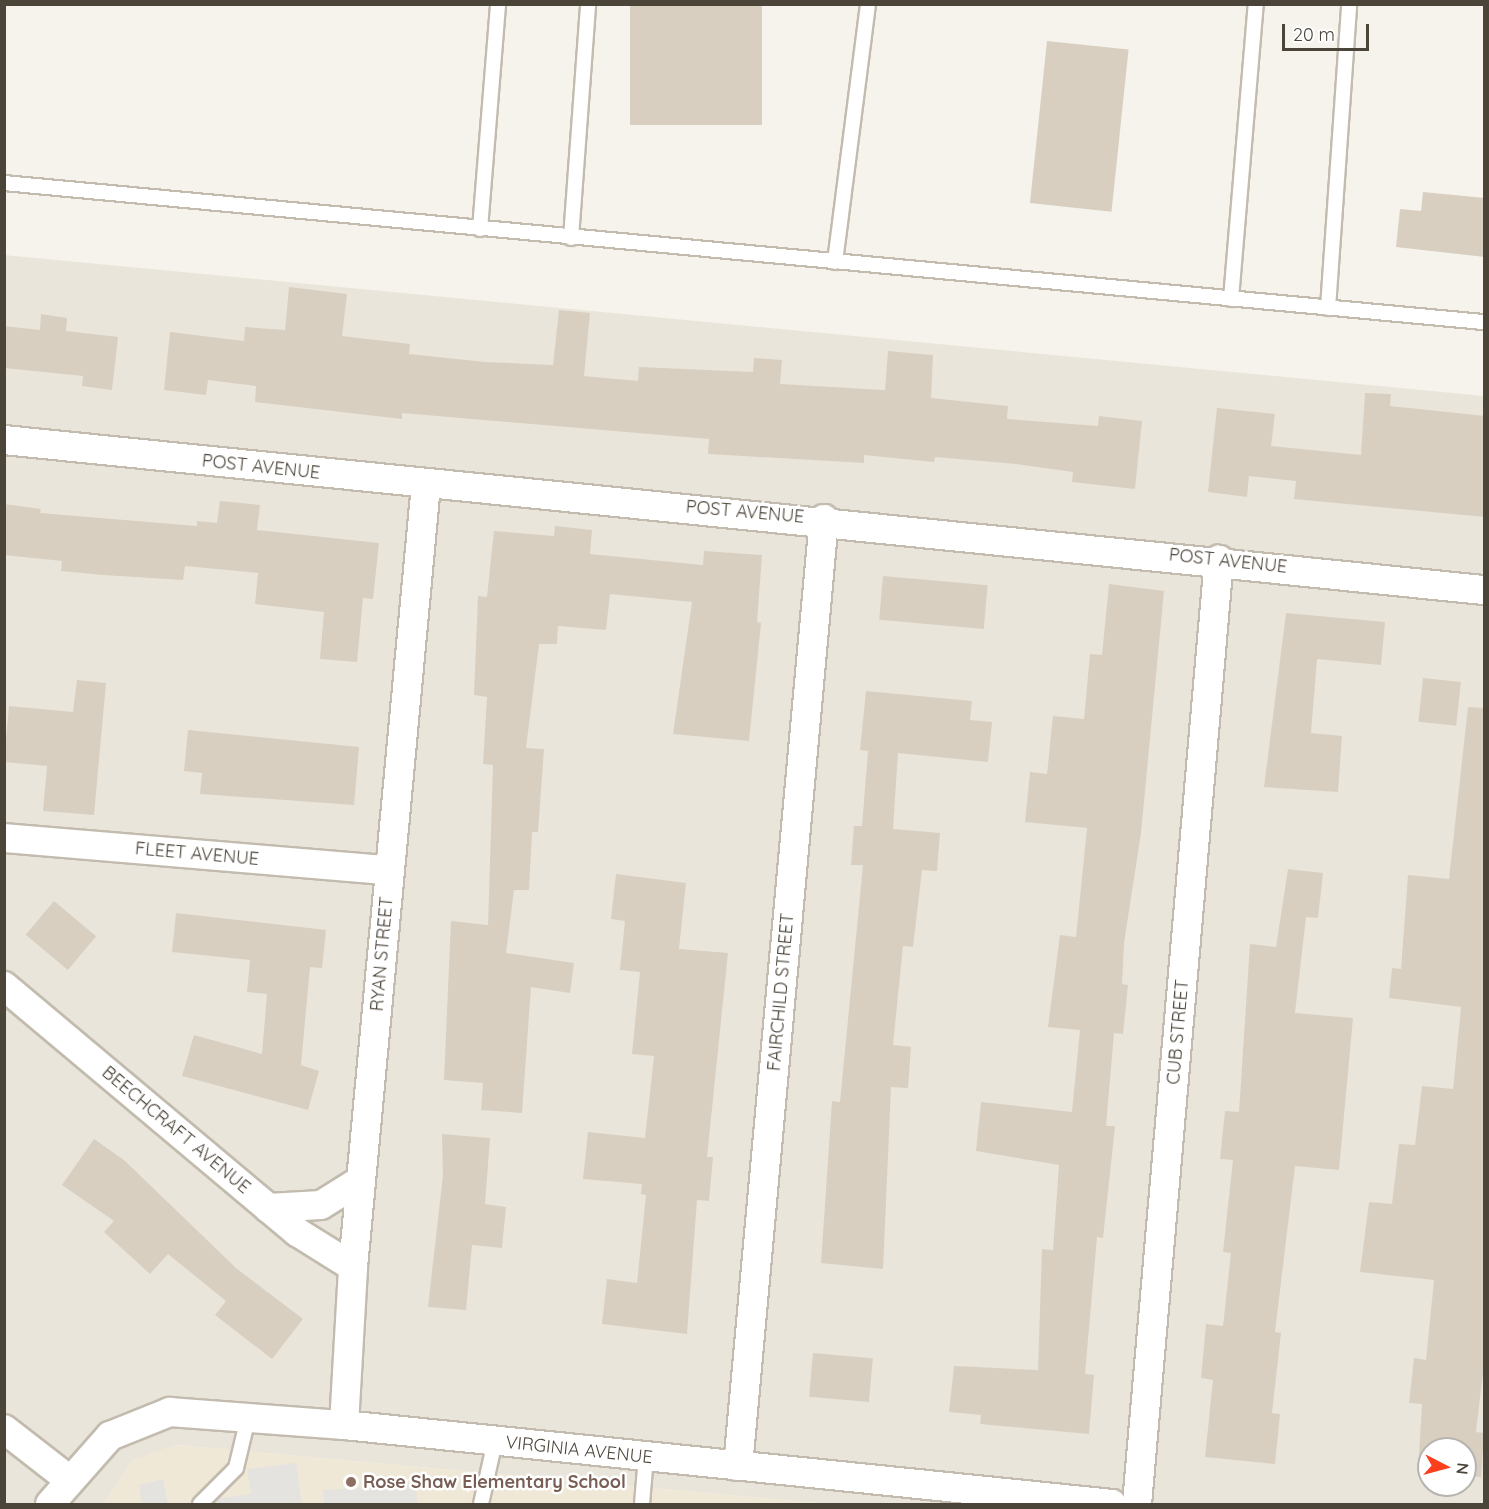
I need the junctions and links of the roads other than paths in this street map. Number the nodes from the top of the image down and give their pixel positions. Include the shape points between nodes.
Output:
1 (498, 4) edge
2 (588, 4) edge
3 (868, 4) edge
4 (1257, 4) edge
5 (1349, 4) edge
6 (4, 183) edge
7 (480, 229) junction
8 (571, 238) junction
9 (835, 262) junction
10 (1231, 299) junction
11 (1328, 308) junction
12 (1485, 322) edge
13 (4, 440) edge
14 (426, 484) junction
15 (824, 519) junction
16 (1219, 560) junction
17 (1485, 590) edge
18 (4, 838) edge
19 (389, 870) junction
20 (4, 986) edge
21 (361, 1180) junction
22 (268, 1208) junction
23 (353, 1267) junction
24 (248, 1418) junction
25 (344, 1425) junction
26 (4, 1429) edge
27 (495, 1441) junction
28 (646, 1456) junction
29 (738, 1466) junction
30 (67, 1478) junction
31 (50, 1504) edge
32 (200, 1504) edge
33 (481, 1504) edge
34 (642, 1504) edge
35 (1112, 1504) edge
36 (1137, 1504) edge

1 - 7 lane
2 - 8 lane
3 - 9 lane
4 - 10 lane
5 - 11 lane
6 - 7 lane
7 - 8 lane
8 - 9 lane
9 - 10 lane
10 - 11 lane
11 - 12 lane
13 - 14 street, POST AVENUE
14 - 15 street, POST AVENUE
14 - 19 street, RYAN STREET
15 - 16 street, POST AVENUE
15 - 29 street, FAIRCHILD STREET
16 - 17 street, POST AVENUE
16 - 36 street, CUB STREET
18 - 19 street, FLEET AVENUE
19 - 21 street, RYAN STREET
20 - 22 street, BEECHCRAFT AVENUE
21 - 22 street via 321,1204
21 - 23 street, RYAN STREET
22 - 23 street, BEECHCRAFT AVENUE
23 - 25 street, RYAN STREET
24 - 25 street, VIRGINIA AVENUE
24 - 30 street, VIRGINIA AVENUE via 170,1412 144,1419 110,1436
24 - 32 lane via 236,1468
25 - 27 street, VIRGINIA AVENUE
26 - 30 street
27 - 28 street, VIRGINIA AVENUE
27 - 33 lane
28 - 29 street, VIRGINIA AVENUE
28 - 34 lane
29 - 35 street, VIRGINIA AVENUE
30 - 31 street, VIRGINIA AVENUE

